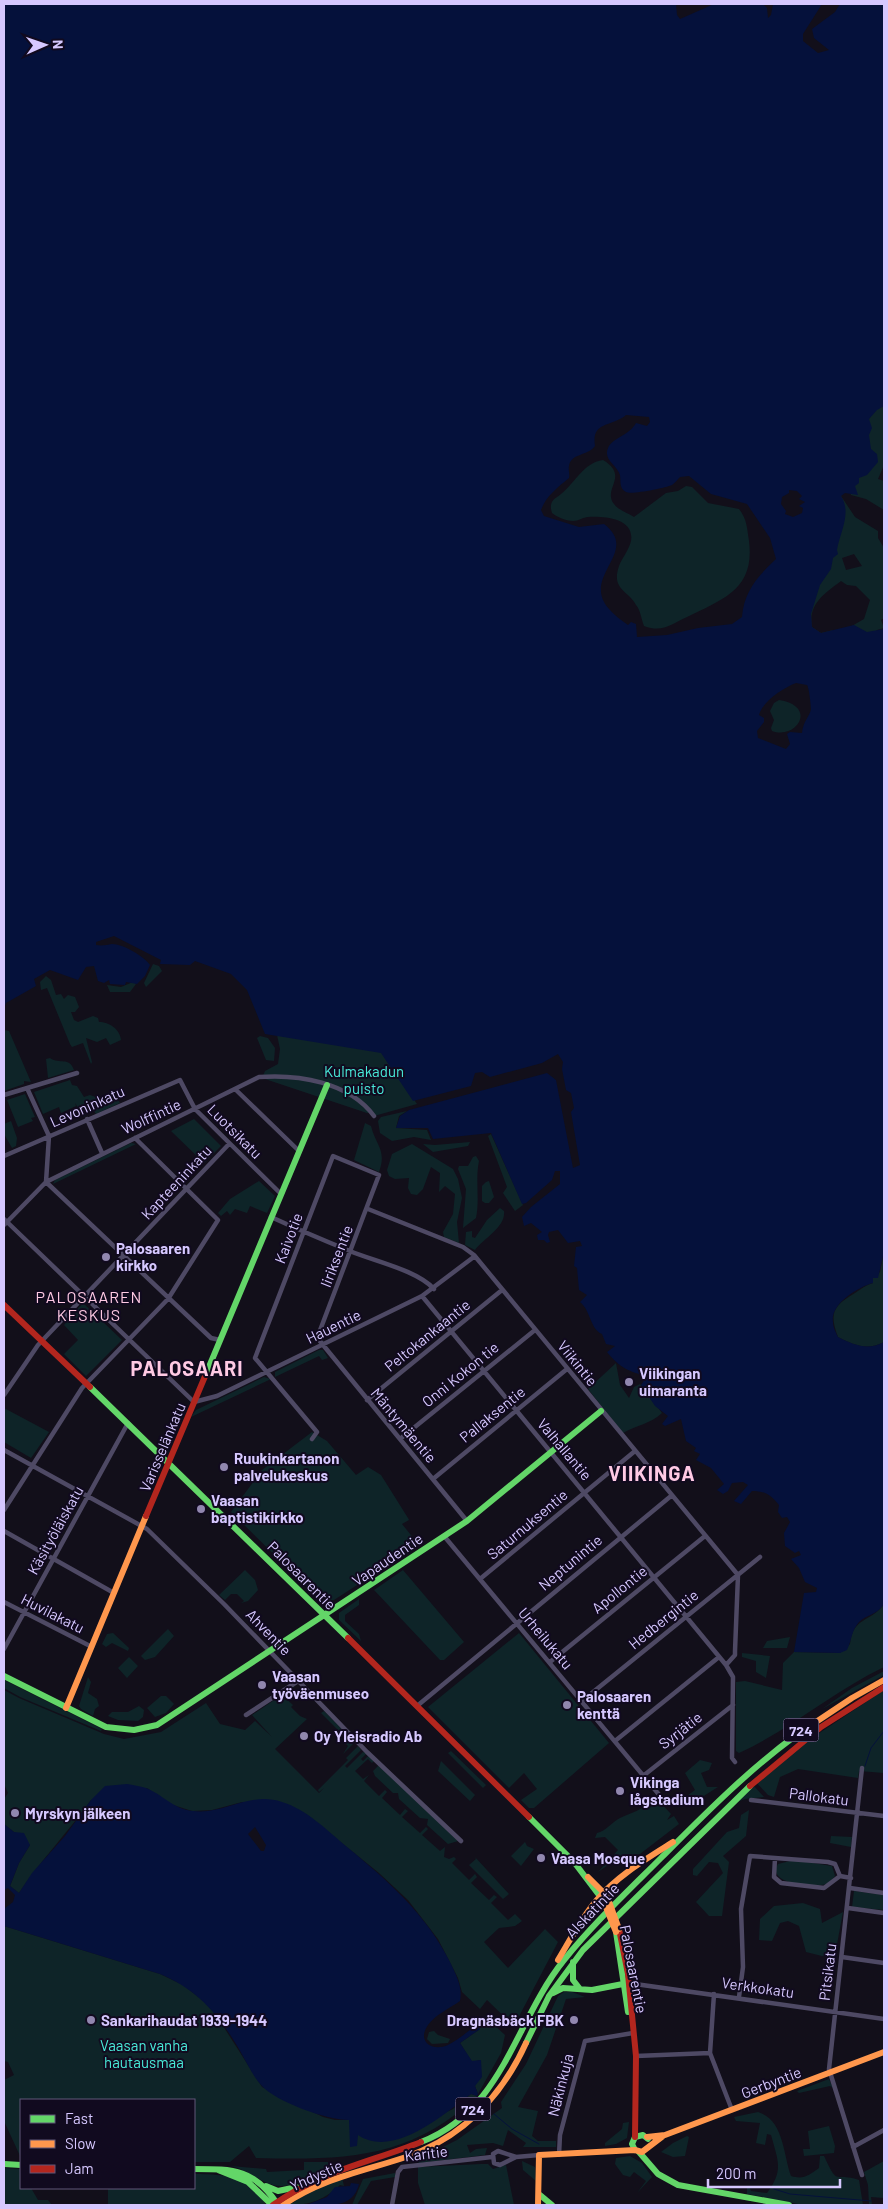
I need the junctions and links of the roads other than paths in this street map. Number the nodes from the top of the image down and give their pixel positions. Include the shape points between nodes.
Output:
1 (78, 1074) dead end
2 (180, 1080) joint
3 (327, 1085) junction
4 (27, 1088) junction
5 (235, 1089) junction
6 (4, 1095) edge
7 (195, 1109) junction
8 (374, 1116) dead end
9 (87, 1120) junction
10 (49, 1136) junction
11 (135, 1138) junction
12 (228, 1144) junction
13 (299, 1151) junction
14 (102, 1153) junction
15 (4, 1156) edge
16 (379, 1175) joint
17 (46, 1182) junction
18 (187, 1189) junction
19 (281, 1194) junction
20 (368, 1209) junction
21 (271, 1217) junction
22 (5, 1222) edge
23 (304, 1232) junction
24 (351, 1252) junction
25 (123, 1256) junction
26 (476, 1256) junction
27 (434, 1289) junction
28 (502, 1290) junction
29 (422, 1296) junction
30 (84, 1297) junction
31 (168, 1299) junction
32 (4, 1305) edge
33 (535, 1330) junction
34 (451, 1331) junction
35 (129, 1340) junction
36 (220, 1340) junction
37 (42, 1341) junction
38 (323, 1345) junction
39 (567, 1369) junction
40 (484, 1371) junction
41 (267, 1372) junction
42 (86, 1384) junction
43 (4, 1395) edge
44 (367, 1400) junction
45 (194, 1402) junction
46 (517, 1411) junction
47 (601, 1411) junction
48 (128, 1423) junction
49 (312, 1439) dead end
50 (400, 1439) junction
51 (4, 1450) edge
52 (635, 1451) junction
53 (550, 1452) junction
54 (169, 1463) junction
55 (32, 1466) junction
56 (433, 1479) junction
57 (585, 1492) junction
58 (87, 1496) junction
59 (671, 1496) junction
60 (4, 1510) edge
61 (467, 1521) junction
62 (142, 1527) junction
63 (4, 1531) edge
64 (444, 1536) junction
65 (705, 1536) junction
66 (621, 1537) junction
67 (760, 1558) dead end
68 (53, 1559) junction
69 (738, 1576) junction
70 (654, 1577) junction
71 (480, 1579) junction
72 (114, 1593) junction
73 (4, 1602) edge
74 (24, 1612) junction
75 (324, 1615) junction
76 (686, 1617) junction
77 (517, 1623) junction
78 (92, 1647) junction
79 (4, 1649) edge
80 (269, 1651) junction
81 (719, 1657) junction
82 (550, 1662) junction
83 (726, 1665) junction
84 (4, 1676) edge
85 (884, 1680) edge
86 (298, 1681) junction
87 (884, 1687) edge
88 (582, 1701) junction
89 (733, 1704) junction
90 (417, 1706) junction
91 (66, 1708) junction
92 (246, 1715) dead end
93 (615, 1741) junction
94 (735, 1762) dead end
95 (862, 1768) dead end
96 (643, 1776) junction
97 (751, 1800) dead end
98 (666, 1803) dead end
99 (859, 1813) junction
100 (884, 1816) edge
101 (684, 1835) junction
102 (461, 1841) dead end
103 (775, 1858) junction
104 (840, 1876) junction
105 (852, 1878) junction
106 (850, 1888) junction
107 (884, 1892) edge
108 (602, 1894) junction
109 (848, 1908) junction
110 (884, 1913) edge
111 (842, 1958) junction
112 (574, 1960) junction
113 (884, 1963) edge
114 (626, 1984) junction
115 (543, 1988) junction
116 (580, 1989) junction
117 (714, 1994) junction
118 (551, 1995) junction
119 (740, 1997) junction
120 (835, 2011) junction
121 (884, 2019) edge
122 (633, 2033) junction
123 (884, 2052) edge
124 (710, 2053) junction
125 (636, 2056) junction
126 (830, 2072) junction
127 (732, 2110) junction
128 (636, 2115) junction
129 (884, 2130) edge
130 (665, 2135) junction
131 (645, 2136) junction
132 (634, 2139) junction
133 (853, 2147) junction
134 (648, 2148) junction
135 (637, 2151) junction
136 (613, 2152) junction
137 (539, 2155) junction
138 (559, 2155) junction
139 (492, 2156) junction
140 (516, 2156) junction
141 (4, 2164) edge
142 (20, 2165) edge
143 (347, 2166) joint
144 (195, 2168) edge
145 (653, 2168) junction
146 (215, 2169) junction
147 (361, 2169) joint
148 (862, 2175) dead end
149 (262, 2184) junction
150 (304, 2185) junction
151 (540, 2195) junction
152 (276, 2205) edge
153 (392, 2205) edge
154 (538, 2205) edge
155 (552, 2205) edge
156 (789, 2205) edge

1 - 4 street
2 - 7 street, Luotsikatu
2 - 9 street, Levoninkatu
3 - 5 street, Wolffintie via 284,1075 259,1077
3 - 8 street, Wolffintie via 361,1100
3 - 13 main road, Varisselänkatu
4 - 6 street
4 - 10 street
5 - 7 street, Wolffintie
5 - 13 street
7 - 11 street, Wolffintie
7 - 12 street, Luotsikatu
9 - 10 street, Levoninkatu
9 - 14 street
10 - 15 street, Levoninkatu
10 - 17 street
11 - 14 street, Wolffintie
11 - 18 street
12 - 18 street, Kapteeninkatu
12 - 19 street, Luotsikatu
13 - 19 main road, Varisselänkatu
14 - 17 street, Wolffintie
16 - 20 street, Iiriksentie
16 - 23 street, Kaivotie via 333,1156
17 - 22 street, Wolffintie
17 - 25 street
18 - 25 street, Kapteeninkatu
18 - 31 street via 218,1220
19 - 21 main road, Varisselänkatu
20 - 24 street, Iiriksentie
20 - 26 street, Viikintie via 463,1247
21 - 23 street
21 - 36 main road, Varisselänkatu
22 - 30 street
23 - 24 street
23 - 41 street, Kaivotie via 255,1358
24 - 27 street via 406,1272
24 - 38 street, Iiriksentie via 319,1333
25 - 30 street, Kapteeninkatu
25 - 31 street
26 - 27 street, Hauentie
26 - 28 street, Viikintie
27 - 29 street, Hauentie
28 - 33 street, Viikintie
28 - 34 street, Peltokankaantie
29 - 34 street, Valhallantie
29 - 38 street, Hauentie
30 - 35 street
30 - 37 street, Kapteeninkatu
31 - 35 street
31 - 36 street via 211,1338
32 - 37 main road, Palosaarentie
33 - 39 street, Viikintie
33 - 40 street, Onni Kokon tie
34 - 40 street, Valhallantie
34 - 44 street, Peltokankaantie
35 - 42 street
35 - 45 street
36 - 45 main road, Varisselänkatu
37 - 42 main road, Palosaarentie
37 - 43 street, Kapteeninkatu
38 - 41 street, Hauentie
38 - 44 street, Mäntymäentie
39 - 46 street, Pallaksentie
39 - 47 street, Viikintie
40 - 46 street, Valhallantie
40 - 50 street, Onni Kokon tie
41 - 45 street, Hauentie via 211,1399
41 - 49 street via 318,1432
42 - 48 main road, Palosaarentie
42 - 55 street
44 - 50 street, Mäntymäentie
45 - 54 main road, Varisselänkatu
46 - 53 street, Valhallantie
46 - 56 street, Pallaksentie
47 - 52 street, Viikintie
47 - 53 main road, Vapaudentie
48 - 54 main road, Palosaarentie
48 - 58 street, Käsityöläiskatu
50 - 56 street, Mäntymäentie
51 - 55 street, Ahventie
52 - 57 street, Saturnuksentie
52 - 59 street, Viikintie
53 - 57 street, Valhallantie
53 - 61 main road, Vapaudentie
54 - 62 main road, Varisselänkatu
54 - 75 main road, Palosaarentie
55 - 58 street, Ahventie
55 - 60 street
56 - 61 street, Mäntymäentie
57 - 66 street, Valhallantie
57 - 71 street, Saturnuksentie
58 - 62 street, Ahventie
58 - 68 street, Käsityöläiskatu
59 - 65 street, Viikintie
59 - 66 street, Neptunintie
61 - 64 main road, Vapaudentie
62 - 72 main road, Varisselänkatu
62 - 80 street, Ahventie
63 - 68 street
64 - 71 street, Urheilukatu
64 - 75 main road, Vapaudentie
65 - 69 street, Viikintie
65 - 70 street, Apollontie
66 - 70 street, Valhallantie
66 - 77 street, Neptunintie
67 - 69 street, Hedbergintie
68 - 72 street
68 - 74 street, Käsityöläiskatu
69 - 76 street, Hedbergintie
69 - 83 street via 735,1656
70 - 76 street, Valhallantie
70 - 82 street, Apollontie
71 - 77 street, Urheilukatu
72 - 78 main road, Varisselänkatu
73 - 74 street, Huvilakatu
74 - 78 street, Huvilakatu
74 - 79 street, Käsityöläiskatu
75 - 80 main road, Vapaudentie
75 - 90 main road, Palosaarentie
76 - 81 street, Valhallantie
76 - 88 street, Hedbergintie
77 - 82 street, Urheilukatu
77 - 90 street, Neptunintie
78 - 91 main road, Varisselänkatu
80 - 86 street, Ahventie
80 - 91 main road, Vapaudentie via 169,1718 145,1728 114,1729
81 - 83 street, Valhallantie
81 - 93 street
82 - 88 street, Urheilukatu
83 - 89 street via 733,1676
84 - 91 main road, Vapaudentie
85 - 101 main road, Alskatintie / 724 via 802,1730 727,1793
86 - 92 street
86 - 102 street, Ahventie
87 - 112 main road, Alskatintie / 724 via 806,1736 756,1777
88 - 93 street, Urheilukatu
89 - 94 street via 732,1758
89 - 96 street, Syrjätie
90 - 108 main road, Palosaarentie
93 - 96 street, Urheilukatu
95 - 99 street, Pitsikatu
96 - 98 street, Urheilukatu
97 - 99 street, Pallokatu
99 - 100 street, Pallokatu
99 - 105 street, Pitsikatu
101 - 108 main road
101 - 115 main road, Alskatintie / 724 via 590,1928
103 - 104 street via 835,1864
103 - 104 street via 774,1877 781,1883 824,1888
103 - 119 street via 750,1856 741,1909 743,1967
104 - 105 street
105 - 106 street, Pitsikatu
106 - 107 street
106 - 109 street, Pitsikatu
108 - 114 main road, Palosaarentie, bridge via 624,1946
108 - 115 main road via 581,1920
109 - 110 street
109 - 111 street, Pitsikatu
111 - 113 street
111 - 120 street, Pitsikatu
112 - 116 main road via 573,1980
112 - 118 main road, Alskatintie / 724
114 - 116 main road
114 - 117 street, Verkkokatu
114 - 122 main road, Palosaarentie
115 - 143 main road, Alskatintie / 724 via 509,2060 473,2110 425,2142
116 - 118 main road via 563,1988
117 - 119 street, Verkkokatu
117 - 124 street
118 - 147 main road, Alskatintie / 724 via 518,2064 478,2116 455,2135 430,2149
119 - 120 street, Verkkokatu
120 - 121 street, Verkkokatu
120 - 126 street, Pitsikatu
122 - 125 main road, Palosaarentie
122 - 138 street, Näkinkuja via 585,2041 560,2136
123 - 126 main road, Gerbyntie
124 - 125 street
124 - 127 street
125 - 128 main road, Palosaarentie
126 - 127 main road, Gerbyntie
126 - 133 street, Pitsikatu
127 - 130 main road, Gerbyntie
128 - 131 main road, Palosaarentie
128 - 132 main road, Palosaarentie
129 - 133 street
130 - 131 main road, Gerbyntie
130 - 134 main road, Gerbyntie
131 - 132 main road, Gerbyntie
131 - 134 main road, Palosaarentie
132 - 135 main road, Palosaarentie
132 - 136 main road
133 - 148 street, Pitsikatu
134 - 135 main road
134 - 145 main road, Palosaarentie
135 - 136 main road
135 - 145 main road
136 - 138 main road
137 - 138 main road
137 - 140 street
137 - 151 main road
139 - 140 street via 498,2151
139 - 140 street via 494,2163 500,2165
139 - 153 street, Karitie via 402,2167 398,2172
141 - 142 main road
143 - 150 main road, Yhdystie / 724
144 - 146 main road
145 - 156 main road via 678,2185
146 - 149 main road via 240,2171
146 - 152 main road via 236,2174 250,2182
147 - 152 main road, Yhdystie / 724 via 324,2181
149 - 150 main road via 278,2191
149 - 152 main road
150 - 152 main road, Yhdystie / 724
151 - 154 main road
151 - 155 main road

